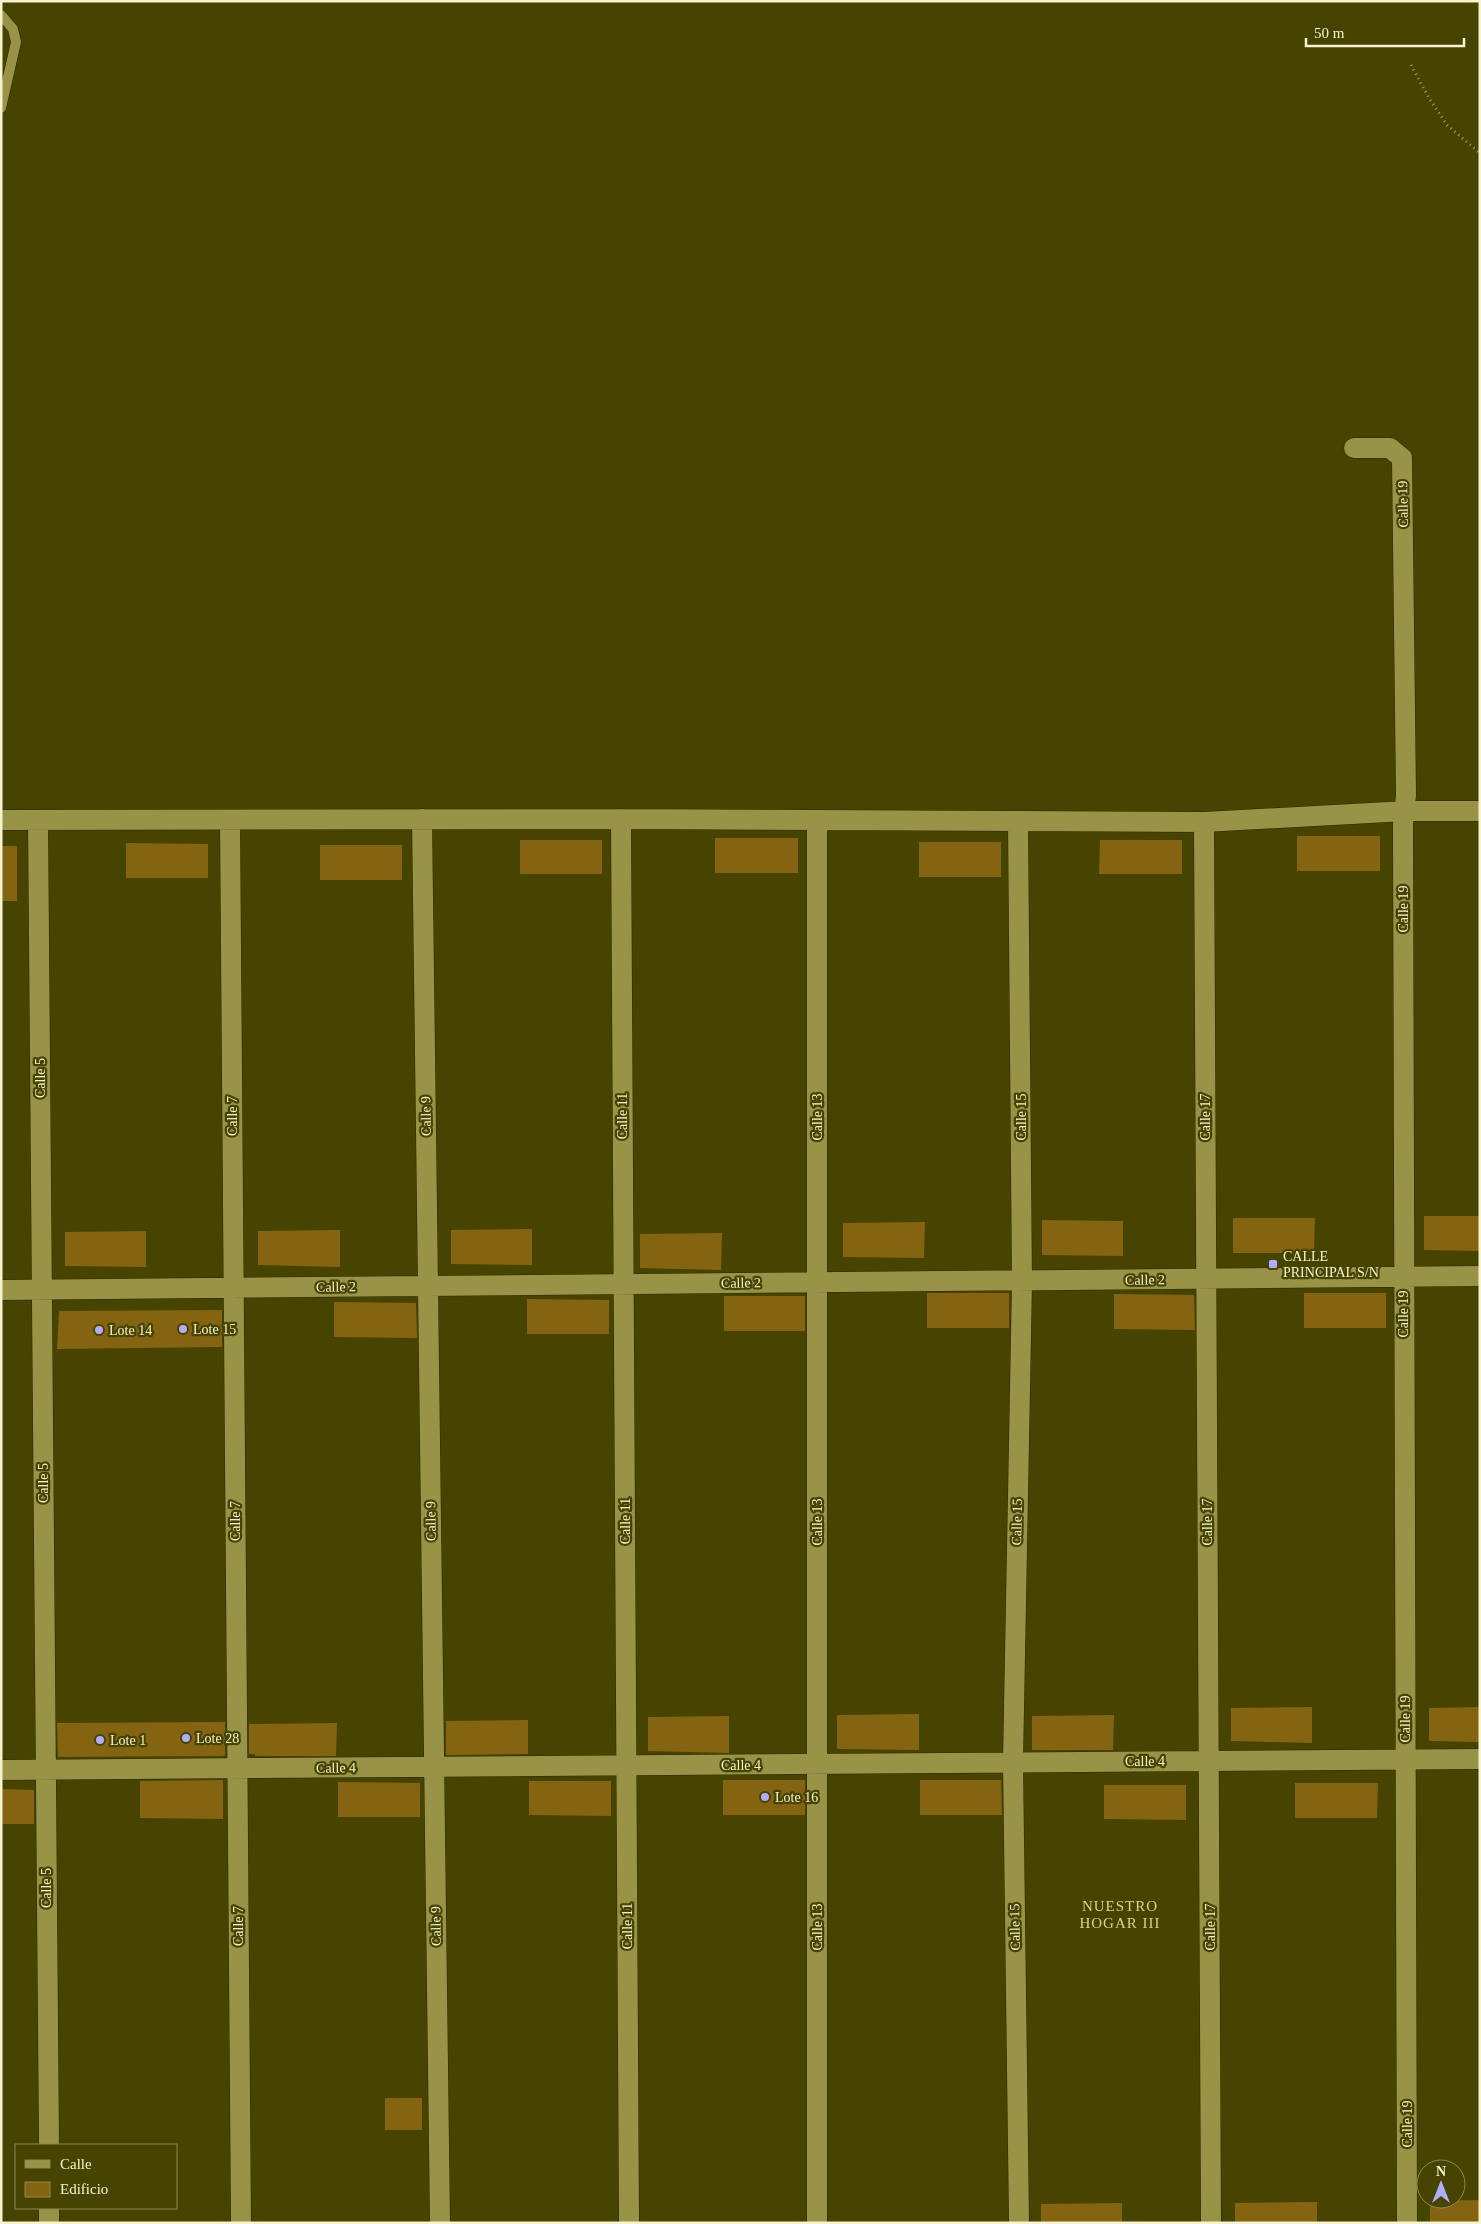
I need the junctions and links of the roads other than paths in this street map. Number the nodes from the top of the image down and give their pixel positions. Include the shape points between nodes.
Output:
1 (1, 14) edge
2 (1, 108) edge
3 (1354, 448) dead end
4 (1406, 811) junction
5 (1480, 811) edge
6 (422, 819) junction
7 (620, 819) junction
8 (1, 820) edge
9 (38, 820) junction
10 (230, 820) junction
11 (817, 820) junction
12 (1018, 822) junction
13 (1204, 822) junction
14 (1480, 1276) edge
15 (1403, 1277) junction
16 (1206, 1279) junction
17 (817, 1282) junction
18 (1022, 1282) junction
19 (623, 1284) junction
20 (428, 1286) junction
21 (234, 1288) junction
22 (1, 1290) edge
23 (42, 1290) junction
24 (1405, 1759) junction
25 (1480, 1759) edge
26 (1209, 1761) junction
27 (1013, 1762) junction
28 (817, 1764) junction
29 (626, 1766) junction
30 (434, 1767) junction
31 (237, 1769) junction
32 (1, 1770) edge
33 (46, 1770) junction
34 (48, 2144) edge
35 (49, 2209) edge
36 (49, 2223) edge
37 (241, 2223) edge
38 (440, 2223) edge
39 (629, 2223) edge
40 (817, 2223) edge
41 (1019, 2223) edge
42 (1211, 2223) edge
43 (1407, 2223) edge

1 - 2 lane via 13,29 16,42
3 - 4 street, Calle 19 via 1390,448 1402,458
4 - 5 street
4 - 13 street
4 - 15 street, Calle 19 via 1403,824
6 - 7 street
6 - 10 street
6 - 20 street, Calle 9
7 - 11 street
7 - 19 street, Calle 11
8 - 9 street
9 - 10 street
9 - 23 street, Calle 5
10 - 21 street, Calle 7
11 - 12 street
11 - 17 street, Calle 13
12 - 13 street
12 - 18 street, Calle 15
13 - 16 street, Calle 17
14 - 15 street, Calle 2
15 - 16 street, Calle 2
15 - 24 street, Calle 19
16 - 18 street, Calle 2
16 - 26 street, Calle 17
17 - 18 street, Calle 2
17 - 19 street, Calle 2
17 - 28 street, Calle 13
18 - 27 street, Calle 15
19 - 20 street, Calle 2
19 - 29 street, Calle 11
20 - 21 street, Calle 2
20 - 30 street, Calle 9
21 - 23 street, Calle 2
21 - 31 street, Calle 7
22 - 23 street, Calle 2
23 - 33 street, Calle 5
24 - 25 street, Calle 4
24 - 26 street, Calle 4
24 - 43 street, Calle 19
26 - 27 street, Calle 4
26 - 42 street, Calle 17
27 - 28 street, Calle 4
27 - 41 street, Calle 15
28 - 29 street, Calle 4
28 - 40 street, Calle 13
29 - 30 street, Calle 4
29 - 39 street, Calle 11
30 - 31 street, Calle 4
30 - 38 street, Calle 9
31 - 33 street, Calle 4
31 - 37 street, Calle 7
32 - 33 street, Calle 4
33 - 34 street, Calle 5
35 - 36 street

